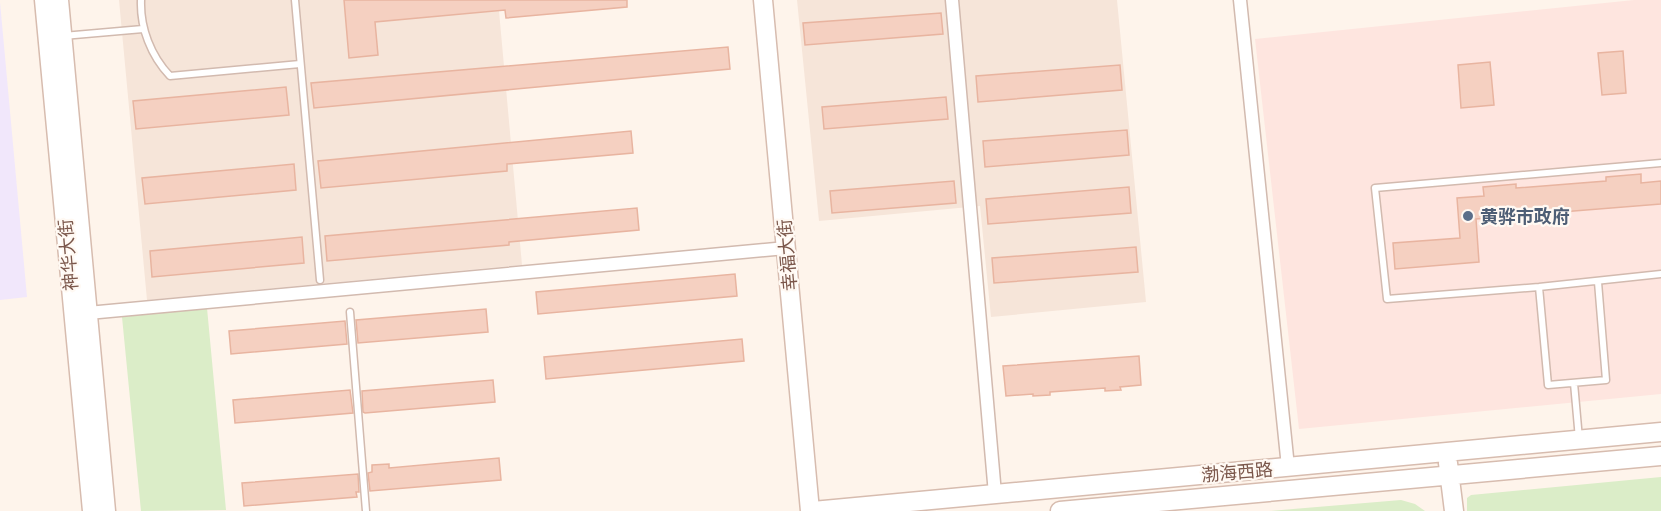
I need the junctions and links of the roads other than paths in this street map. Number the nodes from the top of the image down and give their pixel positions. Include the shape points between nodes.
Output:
1 (44, 0) edge
2 (59, 0) edge
3 (141, 0) edge
4 (294, 0) edge
5 (763, 0) edge
6 (952, 0) edge
7 (1240, 0) edge
8 (143, 29) junction
9 (63, 36) junction
10 (300, 64) junction
11 (1661, 163) edge
12 (786, 248) junction
13 (1661, 274) edge
14 (320, 280) dead end
15 (1598, 282) junction
16 (1539, 287) junction
17 (350, 312) dead end
18 (88, 313) junction
19 (1574, 383) junction
20 (1661, 432) edge
21 (1579, 440) junction
22 (1447, 452) junction
23 (1661, 456) edge
24 (1288, 467) junction
25 (1449, 475) junction
26 (995, 494) junction
27 (92, 511) edge
28 (106, 511) edge
29 (366, 511) edge
30 (812, 511) edge
31 (1060, 511) edge
32 (1454, 511) edge

1 - 27 main road, 神华大街
2 - 9 main road, 神华大街
3 - 8 lane
4 - 10 lane
5 - 12 main road, 幸福大街
6 - 26 street
7 - 24 street
8 - 9 lane
8 - 10 lane via 160,65 170,76
9 - 18 main road, 神华大街
10 - 14 lane
11 - 16 lane via 1375,188 1387,299
12 - 18 street
12 - 30 main road, 幸福大街
13 - 15 lane
15 - 16 lane
15 - 19 lane via 1606,380
16 - 19 lane via 1548,385
17 - 29 lane
18 - 28 main road, 神华大街
19 - 21 lane
20 - 21 main road, 渤海西路
21 - 22 main road, 渤海西路
22 - 24 main road, 渤海西路
22 - 25 main road
23 - 25 main road, 渤海西路
24 - 26 main road, 渤海西路
25 - 31 main road, 渤海西路
25 - 32 main road
26 - 30 main road, 渤海西路

